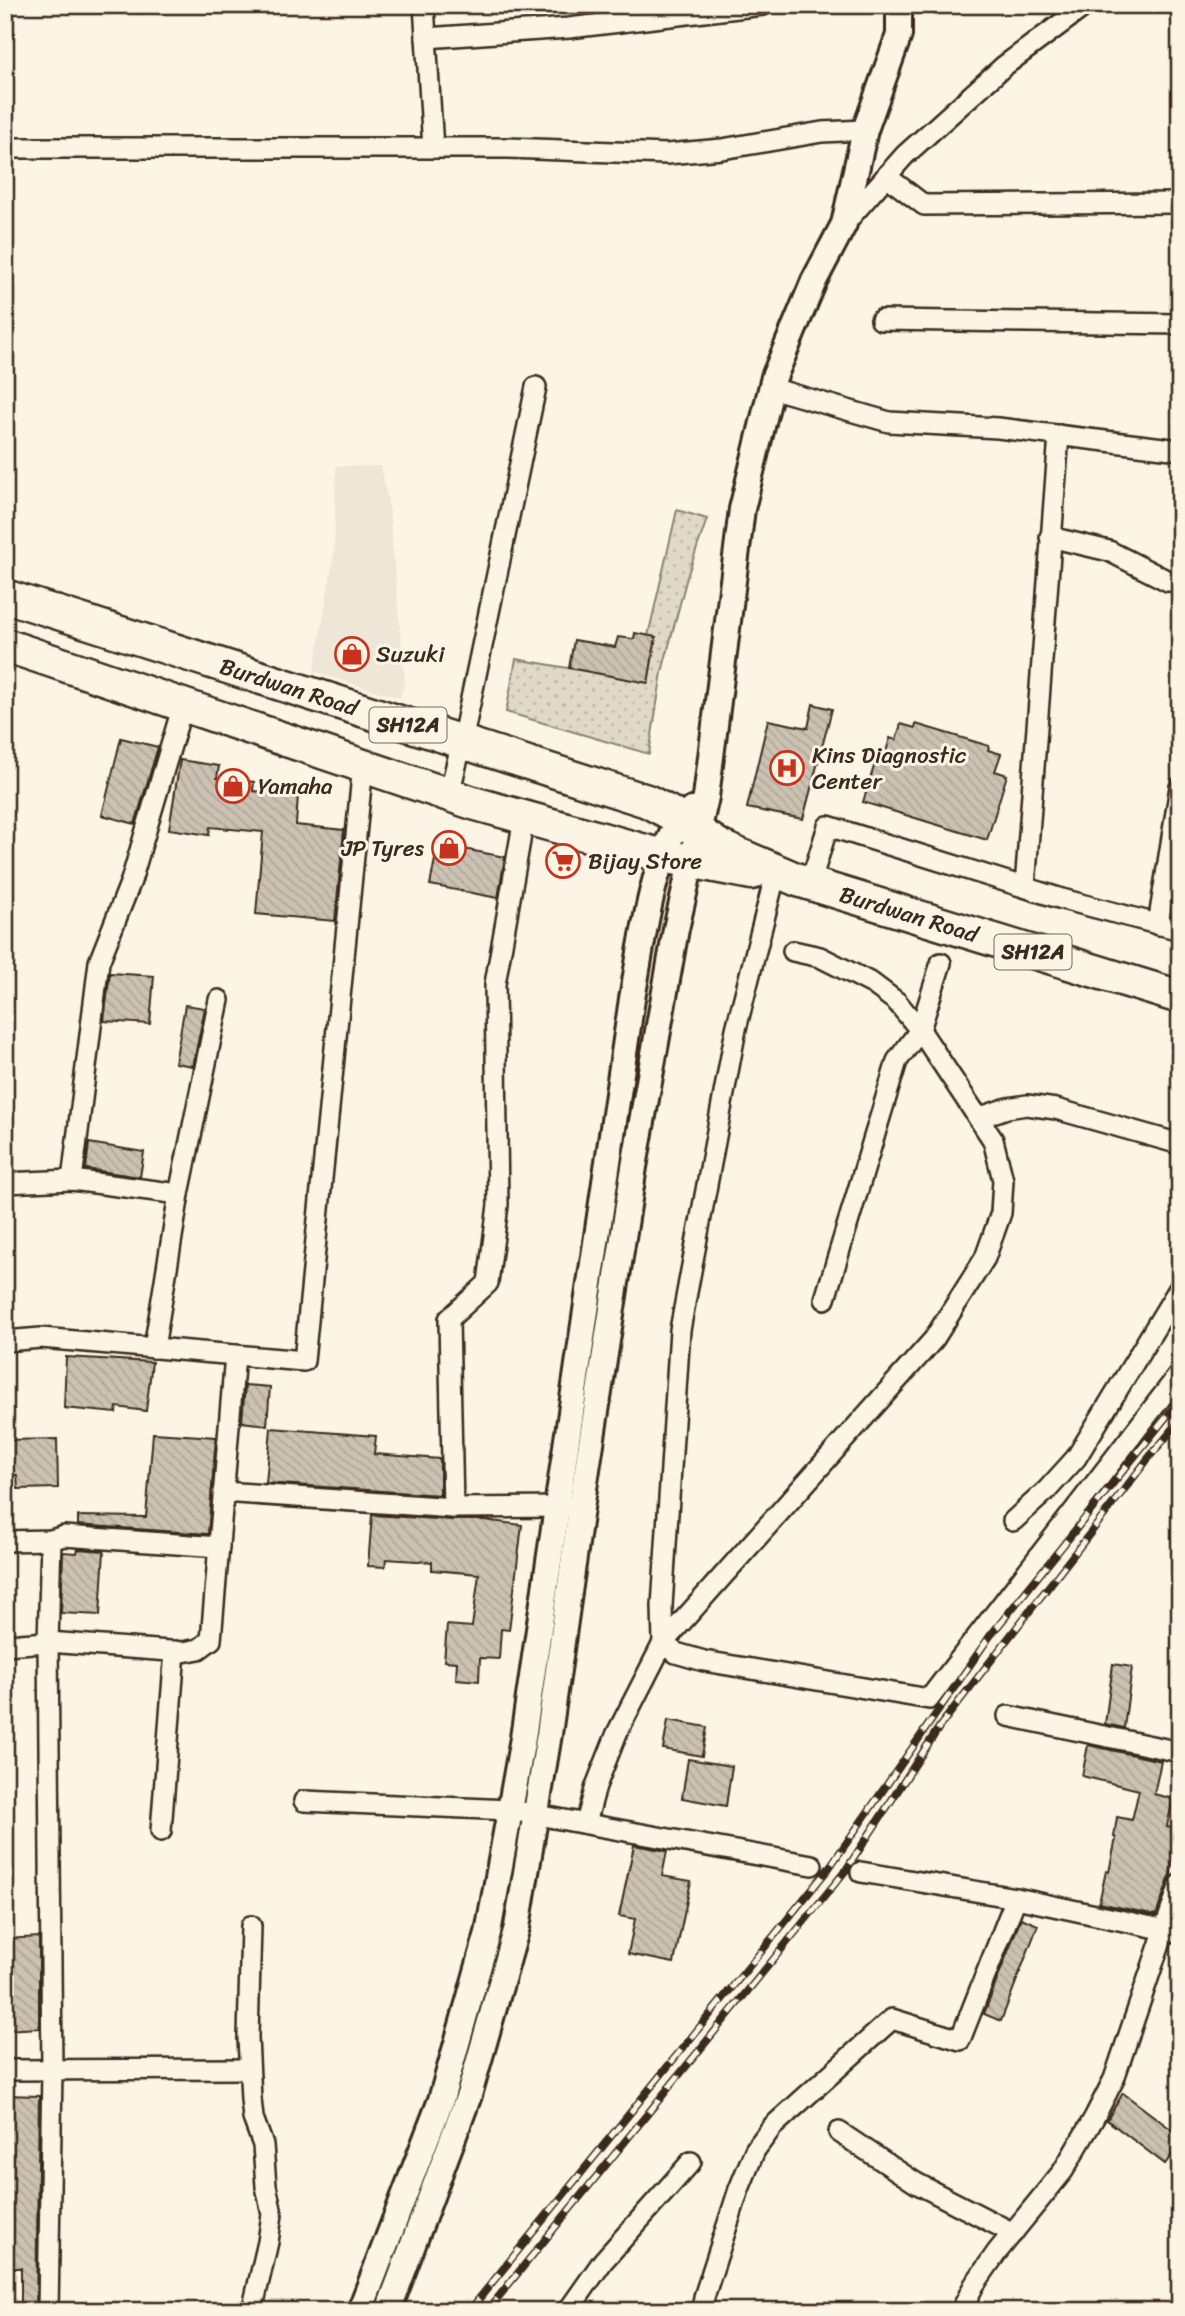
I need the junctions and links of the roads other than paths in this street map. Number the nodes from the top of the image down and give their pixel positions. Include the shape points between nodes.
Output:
1 (424, 5) edge
2 (763, 5) edge
3 (899, 5) edge
4 (1086, 5) edge
5 (426, 38) junction
6 (865, 130) junction
7 (5, 148) edge
8 (433, 148) junction
9 (886, 176) junction
10 (1180, 203) edge
11 (844, 224) junction
12 (881, 320) dead end
13 (1180, 324) edge
14 (536, 387) dead end
15 (771, 388) junction
16 (1059, 435) junction
17 (1180, 450) edge
18 (1050, 537) junction
19 (1180, 582) edge
20 (5, 596) edge
21 (5, 645) edge
22 (183, 705) junction
23 (462, 742) junction
24 (363, 765) junction
25 (1180, 787) edge
26 (449, 794) junction
27 (524, 818) junction
28 (689, 825) junction
29 (677, 859) junction
30 (794, 880) junction
31 (1025, 887) junction
32 (1158, 925) junction
33 (1180, 930) edge
34 (793, 951) dead end
35 (941, 963) dead end
36 (1180, 997) edge
37 (219, 1000) dead end
38 (920, 1030) junction
39 (978, 1118) junction
40 (1180, 1144) edge
41 (72, 1180) junction
42 (5, 1183) edge
43 (179, 1194) junction
44 (1180, 1287) edge
45 (825, 1299) dead end
46 (5, 1341) edge
47 (154, 1348) junction
48 (235, 1356) junction
49 (1180, 1373) edge
50 (223, 1492) junction
51 (569, 1507) junction
52 (453, 1508) junction
53 (1013, 1521) dead end
54 (51, 1540) junction
55 (5, 1542) edge
56 (219, 1547) junction
57 (48, 1642) junction
58 (663, 1643) junction
59 (5, 1645) edge
60 (174, 1651) junction
61 (1009, 1716) dead end
62 (1180, 1752) edge
63 (304, 1801) dead end
64 (510, 1811) junction
65 (536, 1814) junction
66 (586, 1823) junction
67 (161, 1831) dead end
68 (812, 1865) dead end
69 (861, 1872) dead end
70 (1180, 1884) edge
71 (1016, 1898) junction
72 (251, 1926) dead end
73 (1172, 1931) edge
74 (249, 2069) junction
75 (5, 2070) edge
76 (52, 2070) junction
77 (839, 2132) dead end
78 (691, 2162) dead end
79 (1013, 2233) junction
80 (48, 2311) edge
81 (252, 2311) edge
82 (360, 2311) edge
83 (388, 2311) edge
84 (568, 2311) edge
85 (702, 2311) edge
86 (961, 2311) edge

1 - 5 street
2 - 5 street via 569,28
3 - 6 street via 899,35
4 - 9 street via 1004,66
5 - 8 street
6 - 8 street via 667,154
6 - 11 street
7 - 8 street
9 - 10 street via 924,205
9 - 11 street
11 - 15 street via 814,281
12 - 13 street
14 - 23 street
15 - 16 street via 889,422
15 - 28 street via 742,509 706,797
16 - 17 street
16 - 18 street
18 - 19 street via 1109,551
18 - 31 street
20 - 23 main road, Burdwan Road / SH12A
21 - 22 main road, Burdwan Road / SH12A
22 - 24 main road, Burdwan Road / SH12A
22 - 41 street via 131,881 99,962
23 - 26 street
23 - 28 main road, Burdwan Road / SH12A via 647,801
24 - 26 main road, Burdwan Road / SH12A
24 - 48 street via 304,1360
25 - 32 street
26 - 27 main road, Burdwan Road / SH12A
27 - 29 main road, Burdwan Road / SH12A
27 - 52 street via 495,984 498,1205 488,1283 449,1319
28 - 29 street
28 - 30 main road, Burdwan Road / SH12A via 721,847
29 - 30 main road, Burdwan Road / SH12A
29 - 51 street via 676,929
30 - 31 street via 828,826
30 - 36 main road, Burdwan Road / SH12A
30 - 58 street via 736,1029 680,1329
31 - 32 street
32 - 33 street
34 - 38 street via 820,957 873,984 897,1002
35 - 38 street
37 - 43 street
38 - 39 street
38 - 45 street via 897,1061
39 - 40 street via 1027,1105
39 - 58 street via 992,1140 1003,1180 1002,1213 985,1258 934,1339
41 - 42 street
41 - 43 street
43 - 47 street
44 - 53 street via 1076,1458
46 - 47 street via 41,1338
47 - 48 street
48 - 50 street
49 - 58 street via 929,1699 704,1661 676,1653
50 - 52 street
50 - 56 street
51 - 52 street
51 - 64 street
51 - 65 street
54 - 55 street
54 - 56 street via 64,1536
54 - 57 street
56 - 60 street via 211,1640 199,1649
57 - 59 street
57 - 60 street
57 - 76 street
58 - 66 street via 617,1733
60 - 67 street
61 - 62 street
63 - 64 street
64 - 65 street
64 - 82 street via 488,1933 441,2100
65 - 66 street
65 - 83 street via 517,1927 469,2095
66 - 68 street
69 - 71 street
70 - 73 street
71 - 73 street
71 - 85 street via 960,2040 892,2019 772,2127 755,2150 738,2189
72 - 74 street
73 - 79 street via 1114,2079 1063,2171
74 - 76 street
74 - 81 street via 253,2118 263,2145 272,2214
75 - 76 street
76 - 80 street
77 - 79 street via 916,2183
78 - 84 street via 603,2261
79 - 86 street via 974,2285

